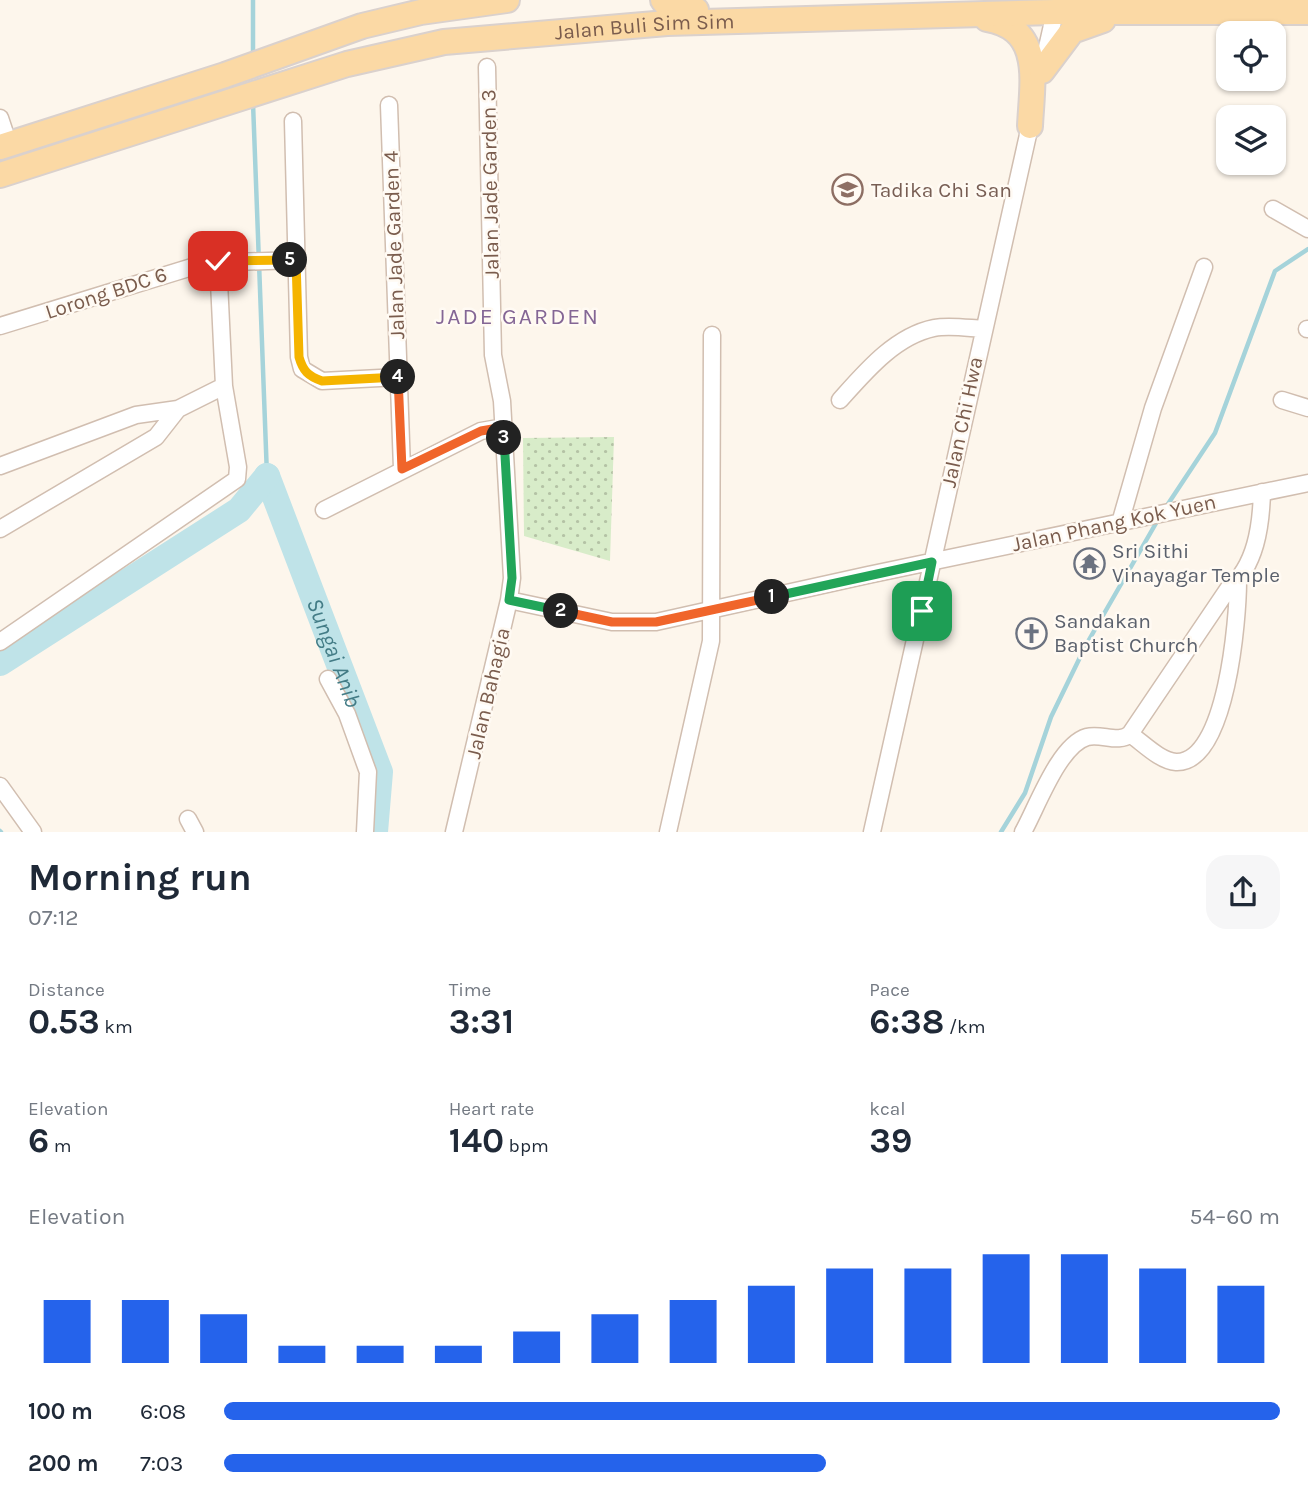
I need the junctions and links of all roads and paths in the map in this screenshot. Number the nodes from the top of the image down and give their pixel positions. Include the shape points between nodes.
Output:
1 (507, 0) edge
2 (663, 0) edge
3 (1052, 6) edge
4 (1308, 12) edge
5 (957, 14) junction
6 (1153, 14) junction
7 (769, 22) junction
8 (488, 66) dead end
9 (1042, 71) junction
10 (389, 105) dead end
11 (0, 118) edge
12 (293, 121) dead end
13 (1030, 126) junction
14 (5, 146) edge
15 (0, 175) edge
16 (1273, 209) dead end
17 (1308, 229) edge
18 (296, 260) junction
19 (218, 261) junction
20 (1204, 267) dead end
21 (0, 326) edge
22 (983, 329) junction
23 (712, 335) dead end
24 (399, 377) junction
25 (224, 386) junction
26 (840, 400) dead end
27 (1282, 400) dead end
28 (1308, 408) edge
29 (178, 409) junction
30 (504, 427) junction
31 (0, 466) edge
32 (402, 469) junction
33 (1308, 483) edge
34 (1262, 492) junction
35 (324, 510) dead end
36 (1119, 523) junction
37 (0, 529) edge
38 (932, 562) junction
39 (1238, 581) junction
40 (509, 600) junction
41 (711, 612) junction
42 (0, 642) edge
43 (328, 679) dead end
44 (1130, 734) junction
45 (0, 786) edge
46 (33, 832) edge
47 (365, 832) edge
48 (454, 832) edge
49 (668, 832) edge
50 (872, 832) edge
51 (1023, 832) edge

1 - 14 main road via 362,26 269,61
2 - 7 main road via 676,11 715,11
3 - 5 main road, Jalan Buli Sim Sim
3 - 6 main road, Jalan Buli Sim Sim
3 - 9 street, Jalan Chi Hwa
4 - 6 main road, Jalan Buli Sim Sim
5 - 7 main road, Jalan Buli Sim Sim
5 - 13 main road via 999,21 1017,31 1025,42 1032,62
6 - 9 main road via 1078,27 1065,37
7 - 15 main road, Jalan Buli Sim Sim via 625,26 443,42 347,64
8 - 30 street, Jalan Jade Garden 3 via 493,355
9 - 13 street, Jalan Chi Hwa
10 - 24 street, Jalan Jade Garden 4
11 - 14 street
12 - 18 street
13 - 22 street, Jalan Chi Hwa
16 - 17 street
18 - 19 street, Lorong BDC 6
18 - 24 street via 302,369 322,381
19 - 21 street, Lorong BDC 6
19 - 25 street
20 - 36 street via 1153,408
22 - 26 street via 936,327 909,337 865,372
22 - 38 street, Jalan Chi Hwa
23 - 41 street
24 - 32 street, Jalan Jade Garden 4
25 - 29 street
25 - 42 street via 237,479
27 - 28 street
29 - 31 street via 136,415
29 - 37 street via 156,437
30 - 32 street via 481,431
30 - 40 street, Jalan Bahagia via 512,578
32 - 35 street
33 - 34 street, Jalan Phang Kok Yuen
34 - 36 street, Jalan Phang Kok Yuen
34 - 39 street via 1261,520
36 - 38 street, Jalan Phang Kok Yuen
38 - 41 street, Jalan Phang Kok Yuen
38 - 50 street, Jalan Chi Hwa
39 - 44 street via 1228,589
39 - 44 street via 1231,658 1208,741 1190,759 1175,762
40 - 41 street, Jalan Phang Kok Yuen via 625,623
40 - 48 street, Jalan Bahagia
41 - 49 street via 703,685
43 - 47 street via 368,772
44 - 51 street via 1087,737 1072,746
45 - 46 street

